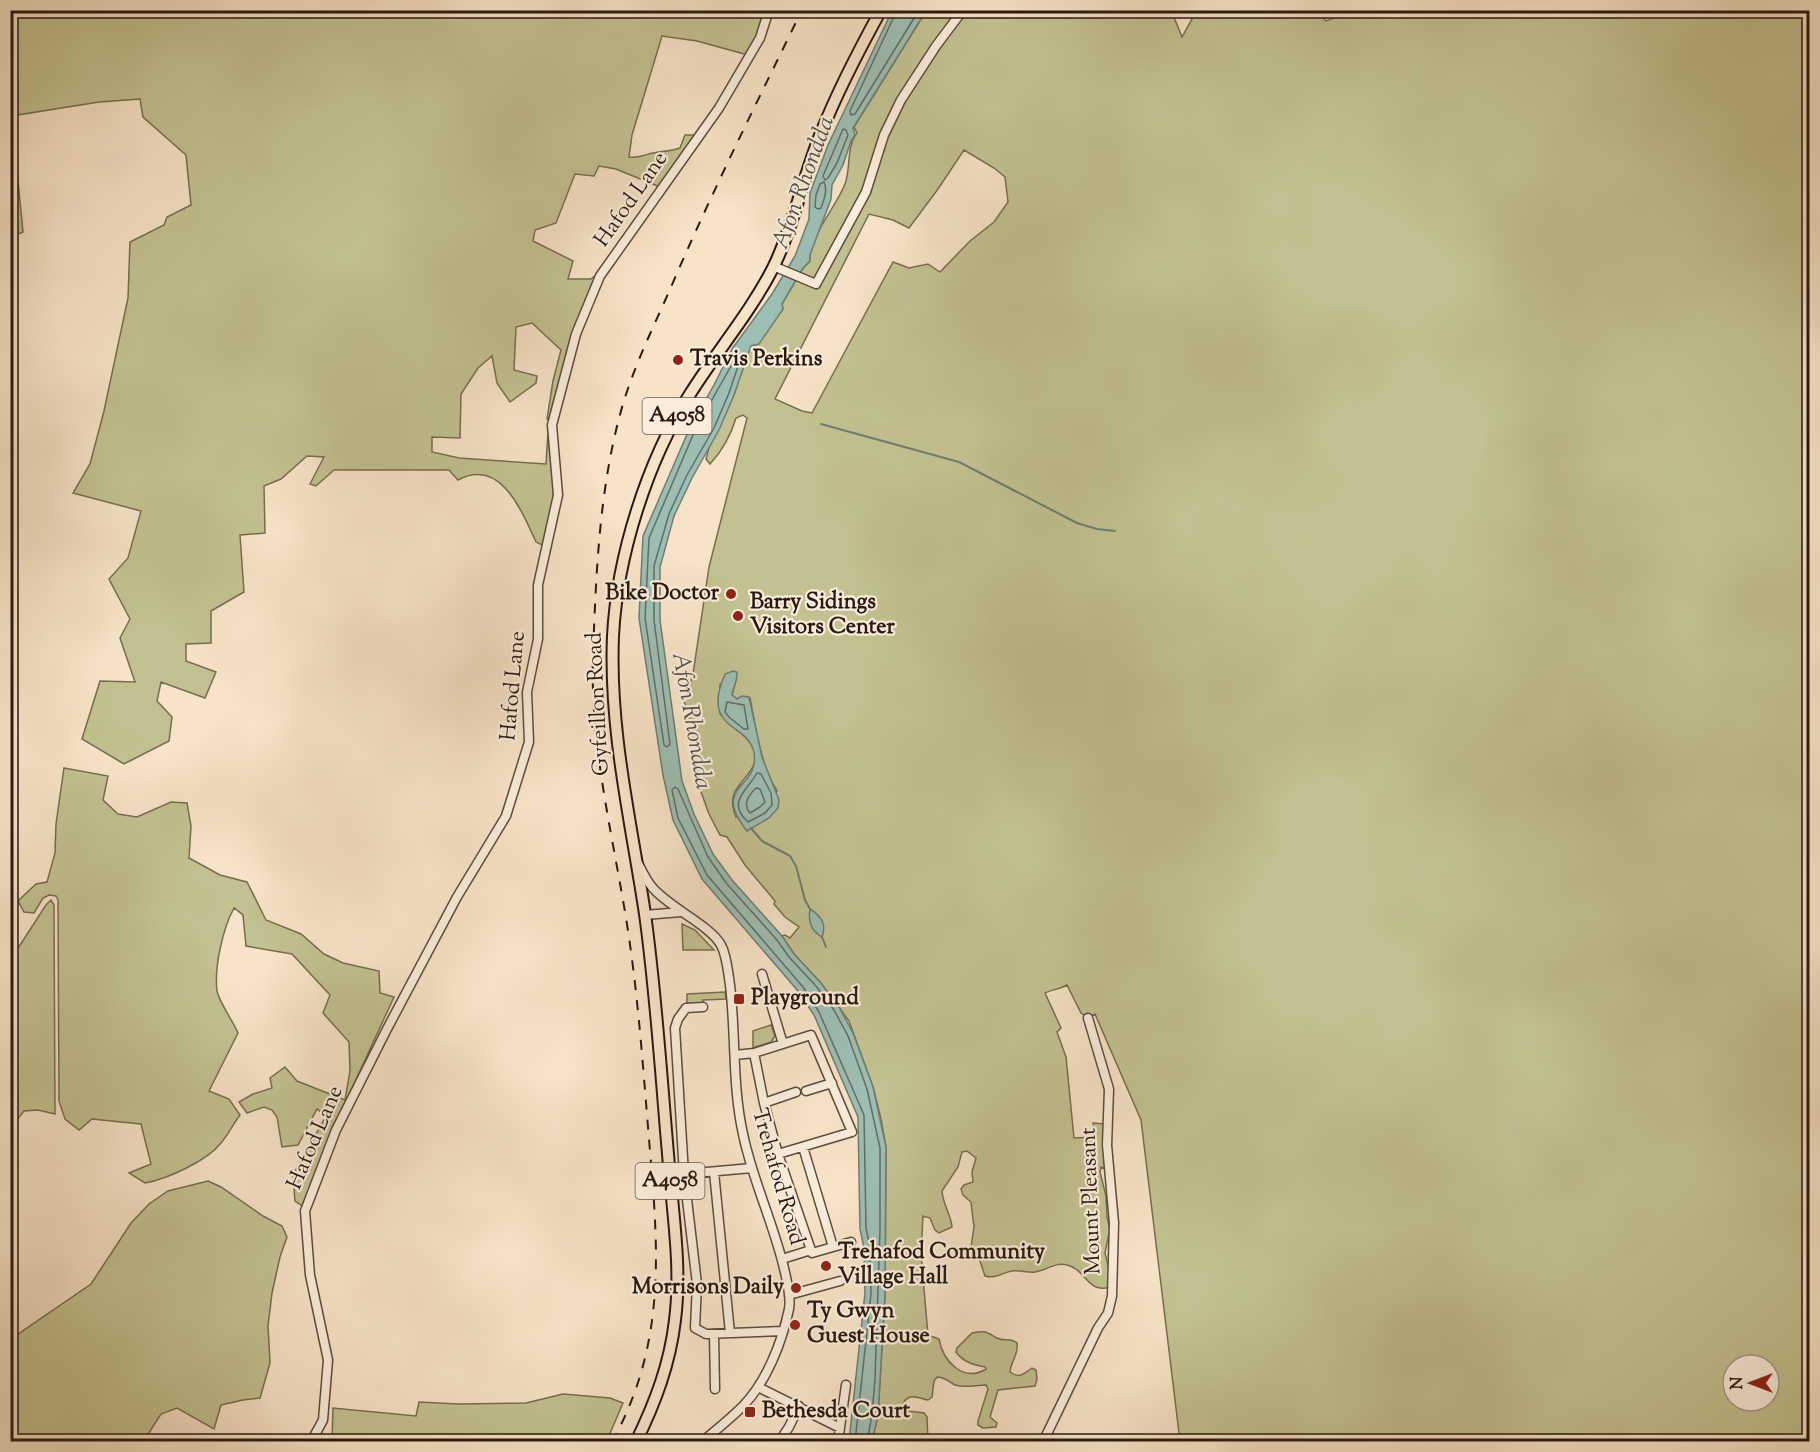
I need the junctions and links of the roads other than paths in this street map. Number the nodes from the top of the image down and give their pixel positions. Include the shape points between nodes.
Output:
1 (769, 10) edge
2 (880, 10) edge
3 (963, 10) edge
4 (778, 269) junction
5 (635, 859) junction
6 (681, 912) junction
7 (645, 915) junction
8 (762, 974) dead end
9 (703, 1007) dead end
10 (1088, 1018) dead end
11 (783, 1044) junction
12 (754, 1053) junction
13 (735, 1055) junction
14 (832, 1083) junction
15 (806, 1091) dead end
16 (796, 1092) dead end
17 (764, 1103) junction
18 (803, 1147) junction
19 (778, 1154) junction
20 (752, 1168) junction
21 (714, 1172) junction
22 (684, 1174) junction
23 (851, 1242) dead end
24 (833, 1247) junction
25 (811, 1252) junction
26 (782, 1259) junction
27 (840, 1281) dead end
28 (789, 1295) junction
29 (783, 1331) junction
30 (730, 1333) junction
31 (714, 1334) junction
32 (846, 1385) dead end
33 (758, 1387) junction
34 (715, 1389) dead end
35 (799, 1406) junction
36 (840, 1428) junction
37 (311, 1442) edge
38 (636, 1442) edge
39 (702, 1442) edge
40 (779, 1442) edge
41 (838, 1442) edge
42 (1043, 1442) edge

1 - 37 street, Hafod Lane via 760,38 719,108 600,276 576,334 552,424 558,495 538,585 538,639 527,692 529,742 506,816 457,897 381,1039 336,1130 305,1211 310,1275 328,1360 323,1420
2 - 4 main road, Gyfeillon Road / A4058 via 820,134
3 - 4 street via 901,100 884,135 866,192 816,284
4 - 5 main road, Gyfeillon Road / A4058 via 688,396 672,425 628,541 617,601 613,668 618,749
5 - 6 street, Trehafod Road via 651,886
5 - 7 main road, Gyfeillon Road / A4058
6 - 7 street
6 - 13 street, Trehafod Road via 721,945 728,969
7 - 38 main road, A4058 via 677,1293 667,1363 652,1410
8 - 11 street
9 - 22 street via 686,1008 675,1028
10 - 42 street, Mount Pleasant via 1109,1089 1107,1145 1115,1248 1112,1296 1108,1313
11 - 12 street
11 - 14 street via 810,1035
12 - 13 street
12 - 17 street
13 - 20 street, Trehafod Road via 740,1120
14 - 15 street
14 - 18 street via 852,1132
16 - 17 street
17 - 19 street
18 - 19 street
18 - 24 street
19 - 25 street
20 - 21 street
20 - 26 street, Trehafod Road
21 - 22 street
21 - 30 street
22 - 31 street via 697,1284 696,1328
23 - 24 street
24 - 25 street
25 - 26 street
26 - 28 street, Trehafod Road
27 - 28 street
28 - 29 street, Trehafod Road
29 - 30 street
29 - 33 street, Trehafod Road
30 - 31 street
31 - 34 street
32 - 36 street
33 - 35 street
33 - 39 street, Trehafod Road via 744,1405
35 - 36 street
35 - 40 street
36 - 41 street

